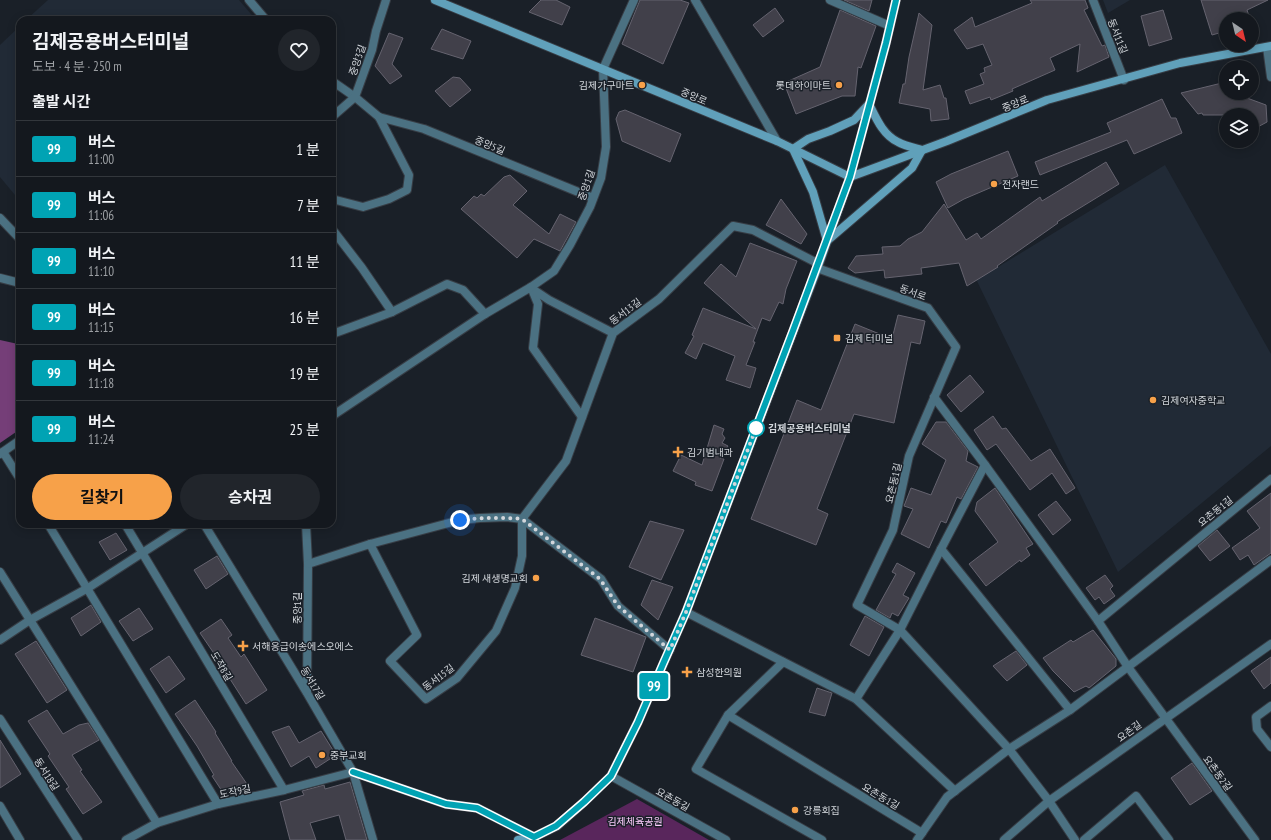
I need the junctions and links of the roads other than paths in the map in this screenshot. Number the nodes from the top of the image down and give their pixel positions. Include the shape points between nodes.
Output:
1 (249, 0) edge
2 (386, 0) edge
3 (435, 0) edge
4 (634, 0) edge
5 (696, 0) edge
6 (830, 0) edge
7 (896, 0) edge
8 (1093, 0) edge
9 (263, 16) edge
10 (890, 26) junction
11 (1269, 46) edge
12 (603, 68) junction
13 (1271, 77) edge
14 (1124, 80) junction
15 (336, 84) edge
16 (355, 97) junction
17 (870, 104) junction
18 (336, 114) edge
19 (379, 117) junction
20 (777, 141) junction
21 (793, 148) junction
22 (922, 150) junction
23 (850, 177) junction
24 (592, 198) junction
25 (336, 200) edge
26 (0, 218) edge
27 (336, 234) edge
28 (16, 235) edge
29 (827, 241) junction
30 (818, 266) junction
31 (0, 278) edge
32 (16, 282) edge
33 (531, 287) junction
34 (392, 312) junction
35 (485, 314) junction
36 (336, 329) edge
37 (613, 333) junction
38 (934, 397) junction
39 (336, 413) edge
40 (582, 417) junction
41 (16, 443) edge
42 (2, 453) edge
43 (986, 465) junction
44 (16, 473) edge
45 (1271, 479) edge
46 (522, 519) junction
47 (50, 528) edge
48 (128, 528) edge
49 (181, 528) edge
50 (206, 528) edge
51 (306, 528) edge
52 (370, 544) junction
53 (940, 549) junction
54 (143, 552) junction
55 (1271, 560) edge
56 (308, 564) junction
57 (0, 572) edge
58 (88, 588) junction
59 (686, 612) junction
60 (30, 620) junction
61 (1098, 620) junction
62 (900, 630) junction
63 (0, 640) edge
64 (1271, 644) edge
65 (670, 650) junction
66 (783, 662) junction
67 (1128, 667) junction
68 (307, 693) junction
69 (856, 699) junction
70 (1271, 706) edge
71 (1070, 710) junction
72 (728, 715) junction
73 (1165, 717) junction
74 (0, 719) edge
75 (1271, 747) edge
76 (1009, 749) junction
77 (353, 772) junction
78 (611, 776) junction
79 (284, 790) junction
80 (955, 791) junction
81 (1049, 801) junction
82 (218, 804) junction
83 (0, 806) edge
84 (157, 823) junction
85 (922, 833) junction
86 (534, 837) junction
87 (20, 840) edge
88 (78, 840) edge
89 (126, 840) edge
90 (373, 840) edge
91 (518, 840) edge
92 (726, 840) edge
93 (822, 840) edge
94 (917, 840) edge
95 (1004, 840) edge
96 (1075, 840) edge
97 (1084, 840) edge
98 (1169, 840) edge
99 (1255, 840) edge

1 - 9 street
2 - 16 street, 중앙3길
3 - 12 street, 중앙로
4 - 12 street
5 - 20 street
6 - 10 street
7 - 10 street
8 - 14 street, 동서11길
10 - 17 street
11 - 13 street
11 - 14 street, 중앙로 via 1180,63
12 - 20 street, 중앙로
12 - 24 street, 중앙1길 via 606,147 601,178
14 - 22 street, 중앙로 via 1047,100
15 - 16 street, 중앙5길
16 - 18 street, 중앙3길
16 - 19 street, 중앙5길
17 - 21 street via 854,120
17 - 22 street via 887,134 898,142
17 - 23 street
19 - 24 street, 중앙5길 via 424,129
19 - 25 street, 중앙5길 via 408,176 408,190 363,207
20 - 21 street, 중앙로
21 - 23 street, 중앙로
21 - 29 street via 812,192
22 - 23 street, 중앙로
22 - 29 street via 912,168
23 - 29 street
24 - 33 street, 중앙1길 via 590,207 570,245 554,270
26 - 28 street
27 - 34 street
29 - 30 street
30 - 37 street, 동서13길 via 753,230 733,226 659,298
30 - 38 street, 동서로 via 928,308 956,347
30 - 59 street
31 - 32 street
33 - 35 street, 중앙1길
33 - 37 street via 549,300
33 - 40 street via 538,304 533,348
34 - 35 street via 447,284 464,290
34 - 36 street
35 - 39 street, 중앙1길
37 - 40 street, 동서13길
38 - 43 street
38 - 62 street, 요촌동1길 via 910,456 893,530 857,605
40 - 46 street, 동서13길 via 566,461
41 - 42 street
42 - 44 street
43 - 53 street
43 - 61 street
45 - 61 street, 요촌동1길
46 - 52 street via 507,517 460,520
46 - 52 street, 동서15길 via 522,556 515,588 496,631 457,678 426,699 390,660 417,635
46 - 65 street via 600,579 618,606
47 - 58 street
48 - 54 street, 도작8길
49 - 54 street
50 - 68 street, 동서17길
51 - 56 street, 중앙1길
52 - 56 street
53 - 62 street
53 - 71 street
54 - 58 street
54 - 79 street, 도작8길
55 - 67 street
56 - 68 street, 중앙1길
57 - 60 street
58 - 60 street
58 - 82 street
59 - 65 street
59 - 66 street
60 - 63 street
60 - 84 street
61 - 67 street
62 - 69 street
62 - 76 street, 요촌동1길
64 - 73 street, 요촌길
65 - 78 street
66 - 69 street
66 - 72 street
67 - 71 street
67 - 73 street, 요촌동2길
68 - 77 street, 동서17길
69 - 80 street
70 - 75 street via 1256,716 1257,729
71 - 76 street
72 - 85 street, 요촌동1길
72 - 93 street via 696,768
73 - 81 street, 요촌길
73 - 99 street, 요촌동2길
74 - 88 street, 동서18길
76 - 80 street
76 - 81 street, 요촌동1길
77 - 79 street, 도작9길
77 - 86 street via 446,804 477,808
77 - 90 street, 동서17길
78 - 86 street via 556,826
78 - 92 street, 요촌동길
79 - 82 street, 도작9길
80 - 85 street via 947,797
81 - 95 street, 요촌길
81 - 96 street, 요촌동1길
82 - 84 street, 도작9길
83 - 87 street
84 - 89 street, 도작9길
85 - 94 street
86 - 91 street
97 - 98 street via 1136,796

